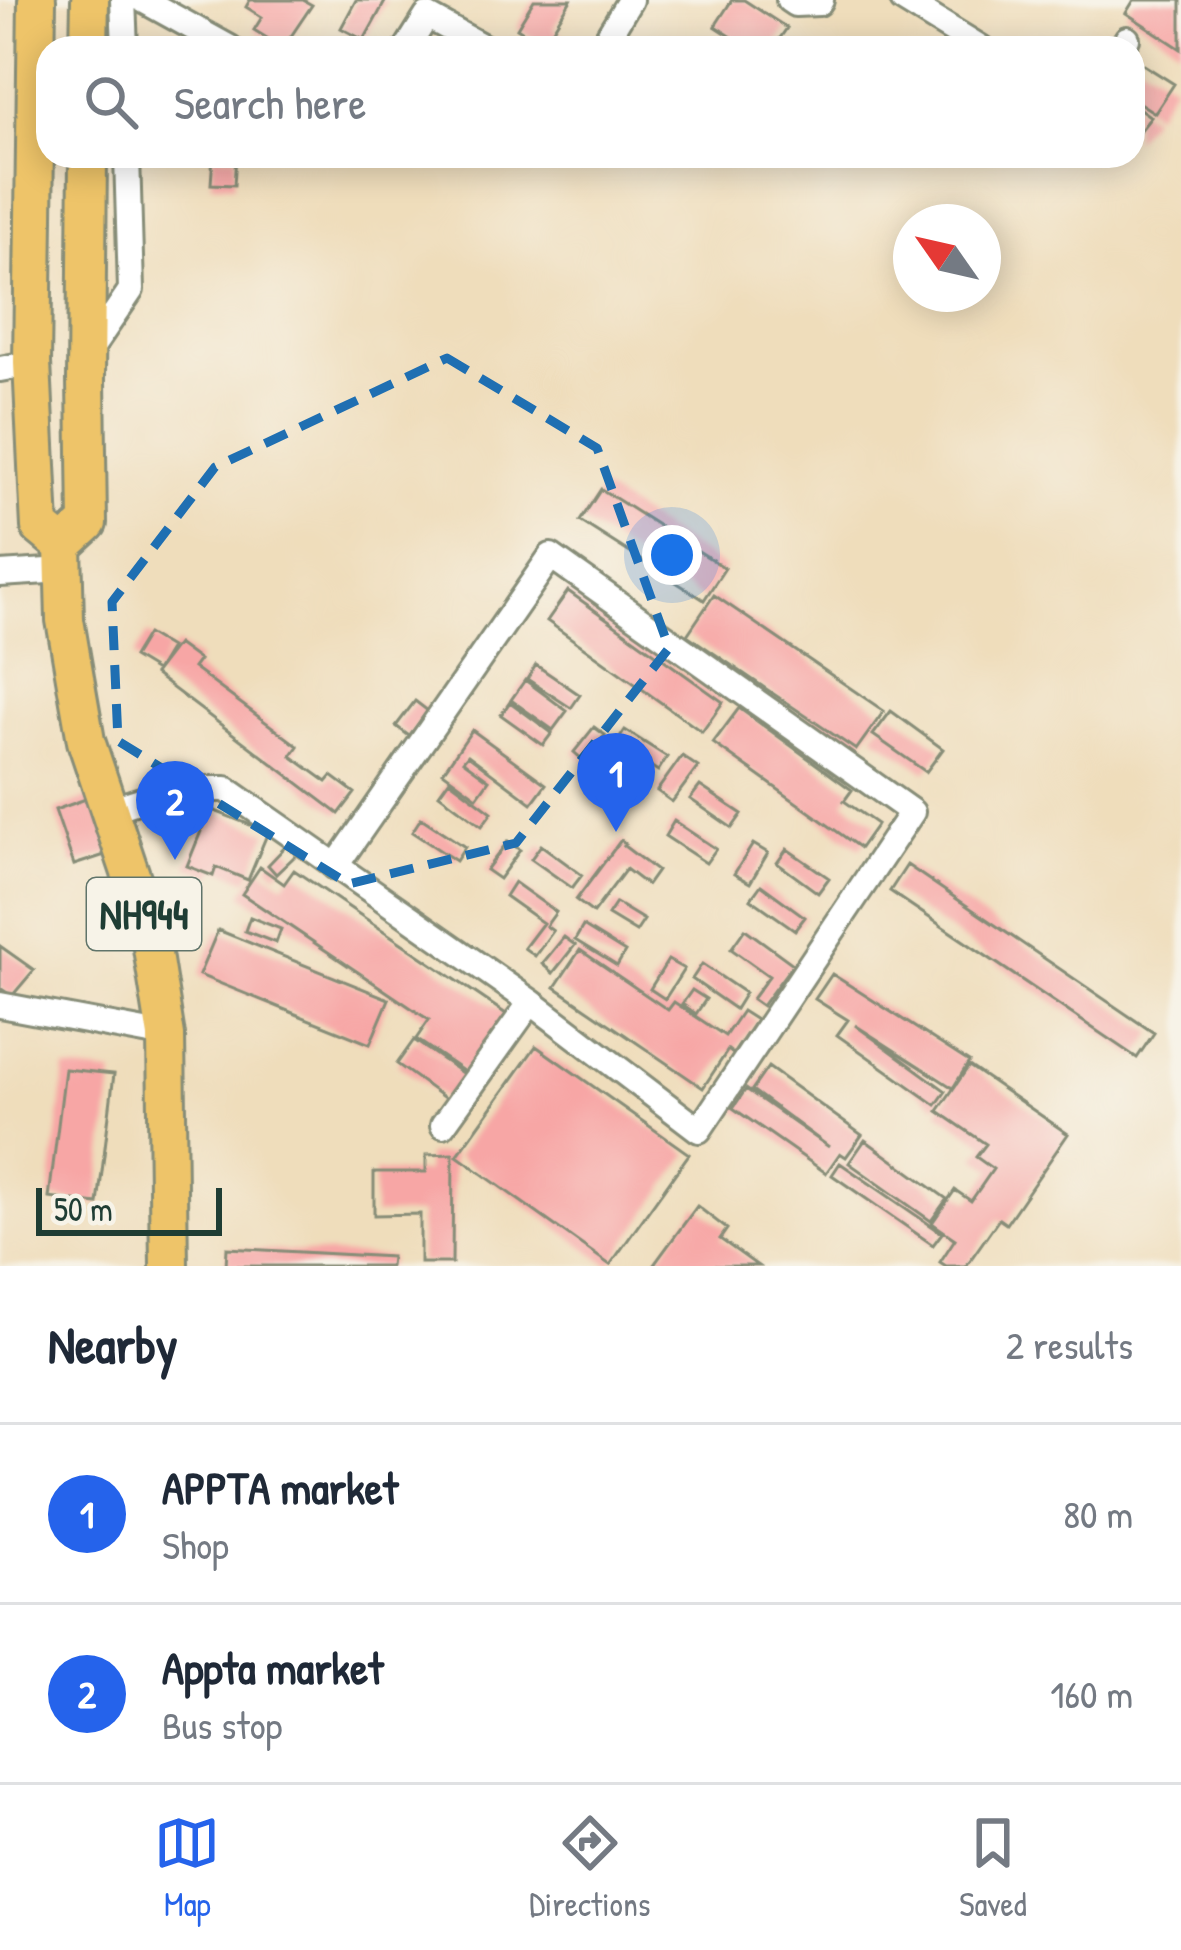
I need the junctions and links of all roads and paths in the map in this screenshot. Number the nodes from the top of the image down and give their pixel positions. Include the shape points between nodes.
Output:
1 (37, 0) edge
2 (90, 0) edge
3 (124, 0) edge
4 (143, 0) edge
5 (630, 0) edge
6 (789, 0) edge
7 (821, 0) edge
8 (903, 0) edge
9 (89, 36) edge
10 (125, 36) edge
11 (208, 36) edge
12 (415, 36) edge
13 (464, 36) edge
14 (609, 36) edge
15 (962, 36) edge
16 (88, 168) edge
17 (128, 168) edge
18 (87, 355) junction
19 (16, 366) edge
20 (63, 558) junction
21 (0, 574) edge
22 (109, 810) junction
23 (334, 867) junction
24 (531, 1002) junction
25 (0, 1006) edge
26 (166, 1036) junction
27 (443, 1125) dead end
28 (169, 1266) edge

1 - 19 highway, NH944
2 - 9 highway
3 - 10 street
4 - 11 street
5 - 14 street
6 - 7 street
8 - 15 street
12 - 13 street via 428,16
16 - 18 highway, NH944
17 - 18 street via 131,290
18 - 20 highway, NH944 via 88,523
19 - 20 highway, NH944 via 40,527
20 - 21 street
20 - 22 highway, NH944 via 86,741
22 - 23 street via 176,789 226,789
22 - 26 highway, NH944 via 149,929
23 - 24 street
23 - 24 street via 551,556 912,812 699,1130
24 - 27 street
25 - 26 street
26 - 28 highway, NH944

